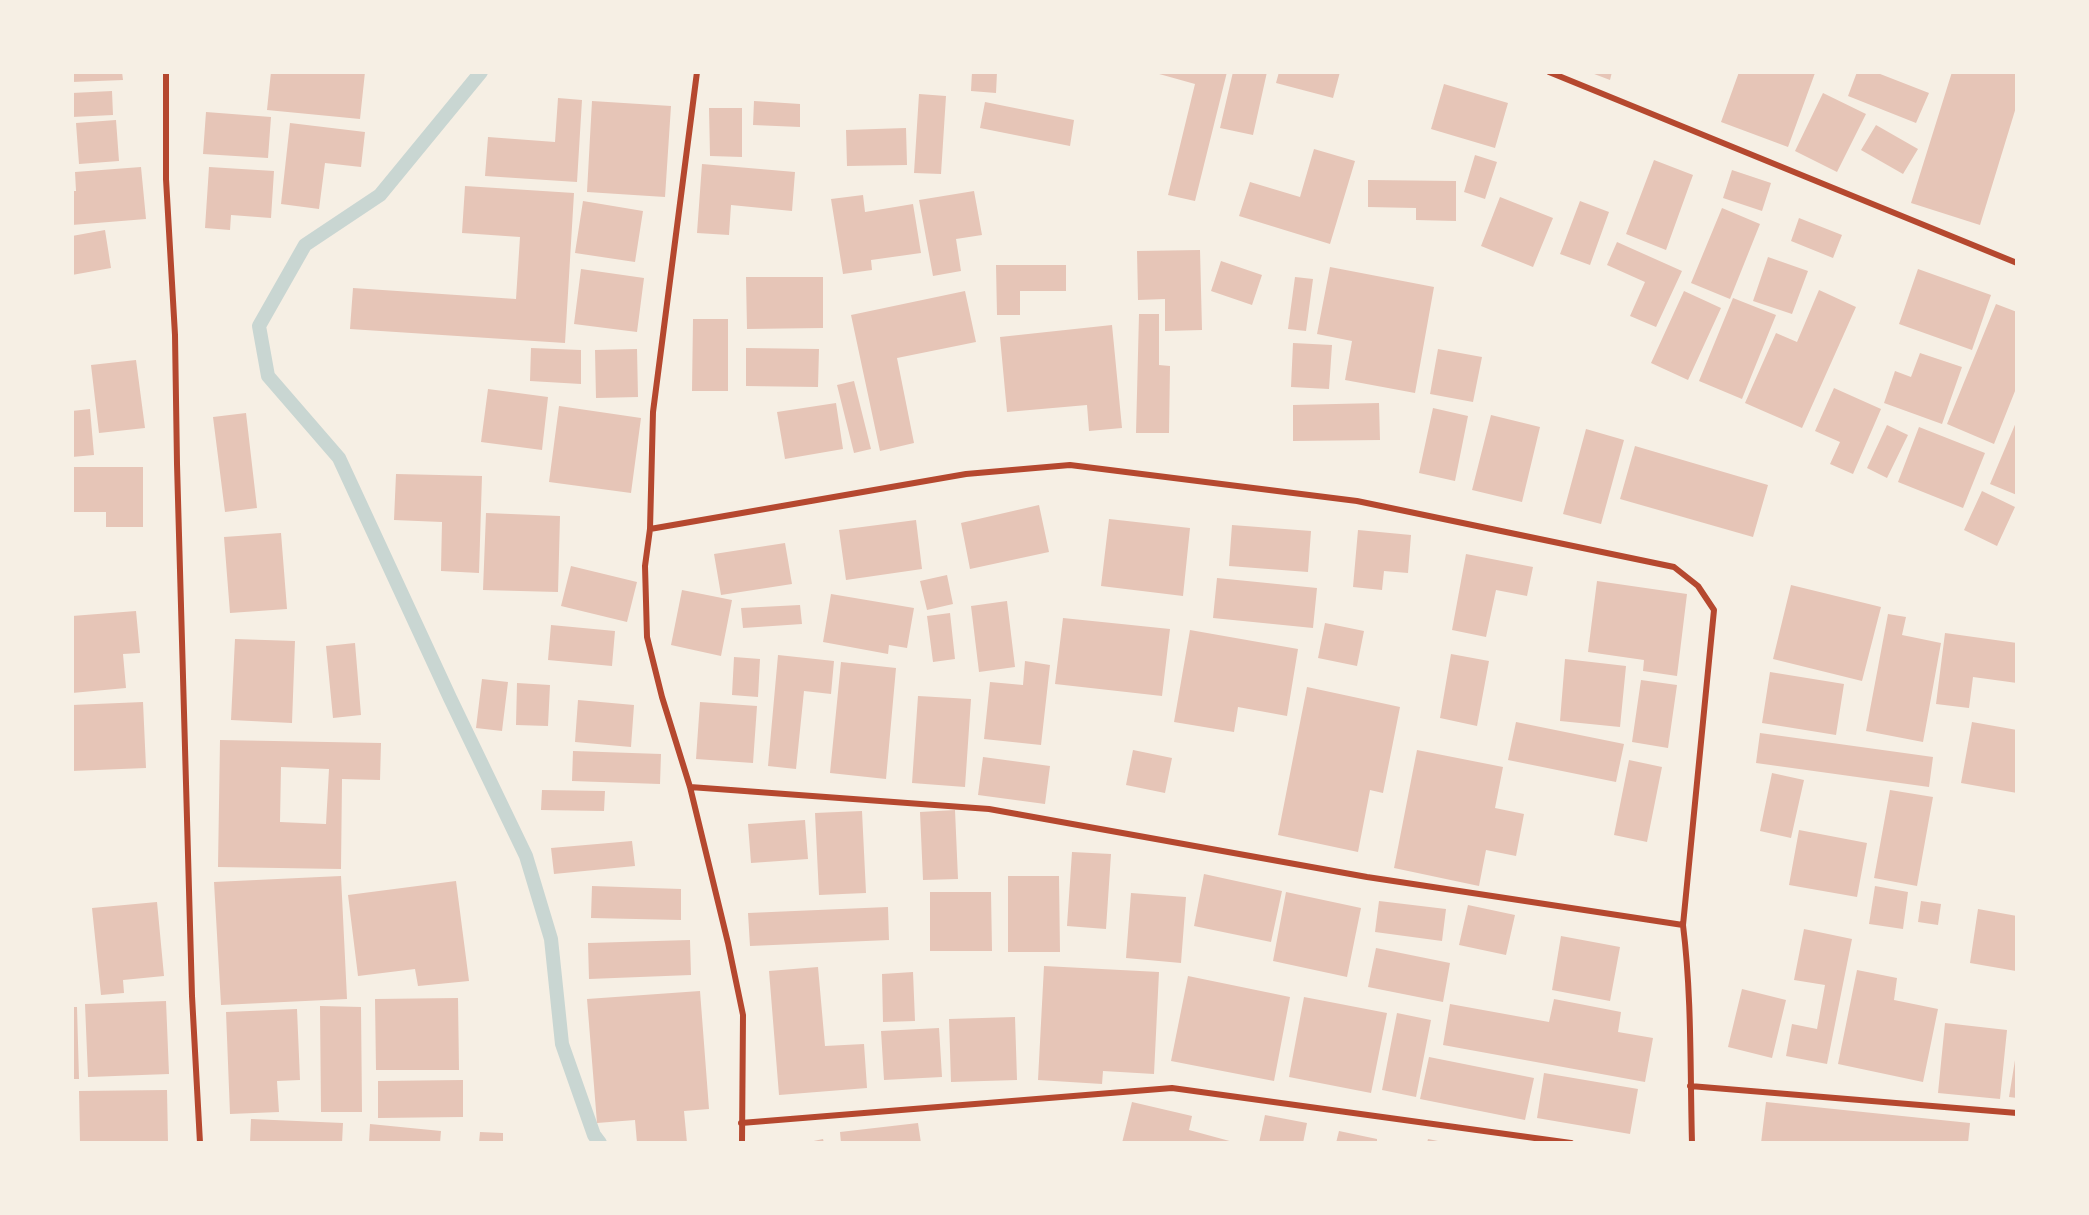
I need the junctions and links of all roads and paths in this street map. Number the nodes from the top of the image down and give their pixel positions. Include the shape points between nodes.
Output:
1 (166, 72) edge
2 (697, 72) edge
3 (1550, 72) edge
4 (2017, 263) edge
5 (650, 529) junction
6 (690, 787) junction
7 (1683, 925) junction
8 (1690, 1086) junction
9 (2017, 1113) edge
10 (741, 1123) junction
11 (200, 1143) edge
12 (742, 1143) edge
13 (1571, 1143) edge
14 (1692, 1143) edge

1 - 11 street via 166,179 176,335 192,996
2 - 5 street via 653,412
3 - 4 street
5 - 6 street via 645,566 647,637
5 - 7 street via 966,474 1070,465 1357,501 1674,567 1698,586 1714,610
6 - 7 street via 989,809 1367,878
6 - 10 street via 743,1015
7 - 8 street via 1691,1025
8 - 9 street
8 - 14 street
10 - 12 street
10 - 13 street via 1172,1088

